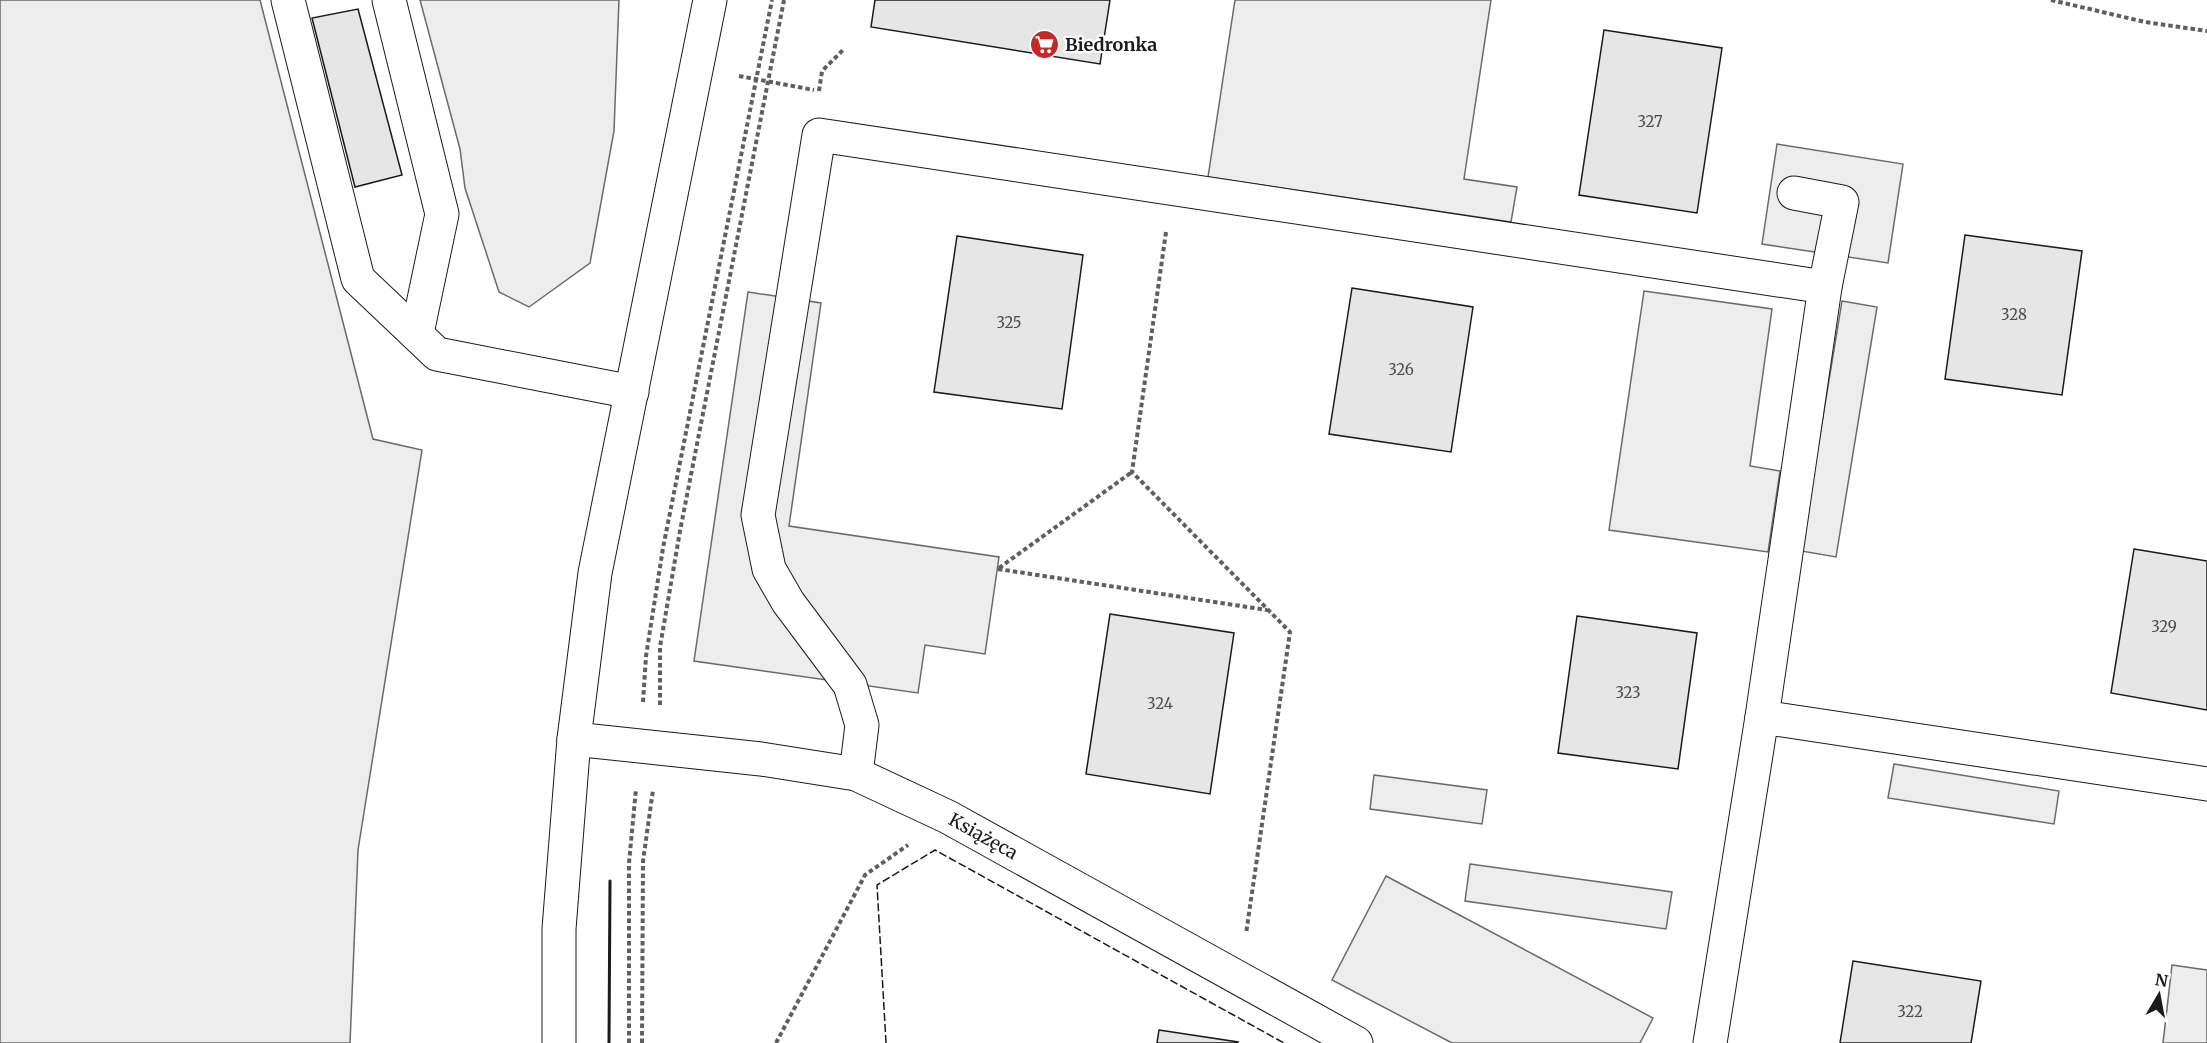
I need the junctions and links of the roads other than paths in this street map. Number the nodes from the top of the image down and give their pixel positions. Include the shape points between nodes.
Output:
1 (288, 0) edge
2 (389, 0) edge
3 (710, 0) edge
4 (1794, 193) dead end
5 (1825, 287) junction
6 (417, 333) junction
7 (632, 392) junction
8 (1762, 717) junction
9 (574, 739) junction
10 (856, 774) junction
11 (2207, 784) edge
12 (559, 1043) edge
13 (1356, 1043) edge
14 (1710, 1043) edge

1 - 6 street via 358,279
2 - 6 street via 442,214
3 - 7 street
4 - 5 street via 1842,202
5 - 8 street
5 - 10 street via 819,135 758,515 769,569 788,602 850,685 862,725
6 - 7 street via 437,354
7 - 9 street via 595,573
8 - 11 street
8 - 14 street
9 - 10 street, Książęca via 760,759
9 - 12 street via 559,929
10 - 13 street, Książęca via 948,817

